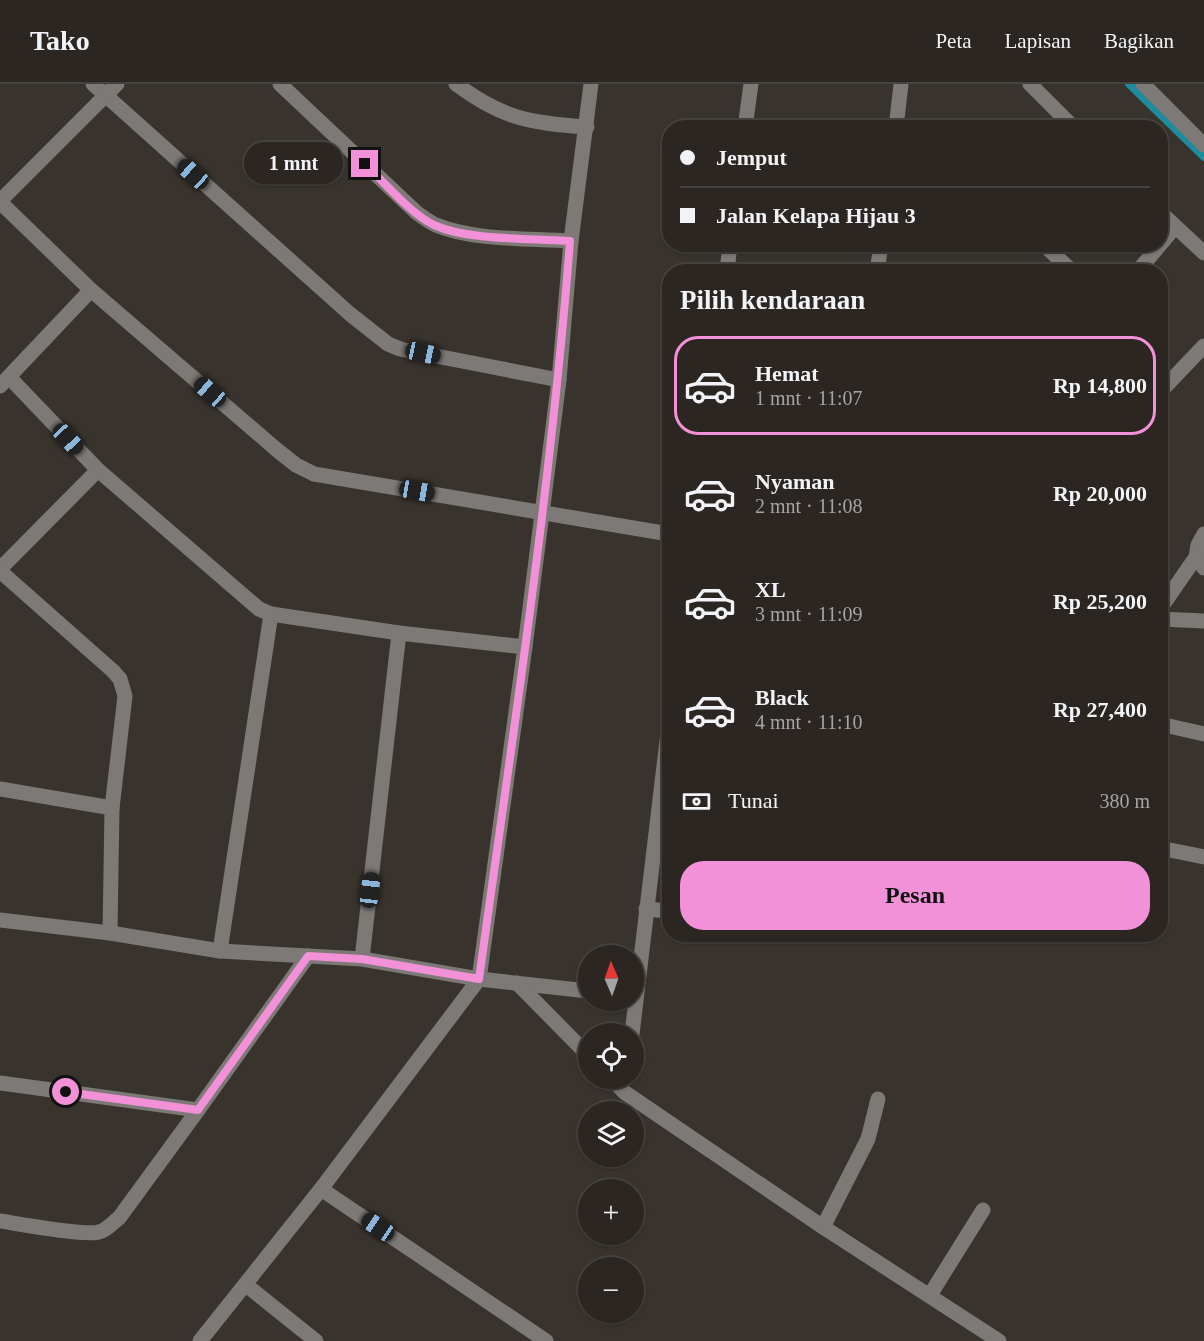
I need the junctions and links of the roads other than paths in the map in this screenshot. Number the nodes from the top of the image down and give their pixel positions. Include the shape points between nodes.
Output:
1 (93, 84) edge
2 (117, 84) edge
3 (280, 84) edge
4 (456, 84) edge
5 (591, 84) edge
6 (751, 84) edge
7 (901, 84) edge
8 (1030, 84) edge
9 (1143, 84) edge
10 (106, 96) junction
11 (746, 120) edge
12 (897, 120) edge
13 (1066, 120) edge
14 (586, 127) junction
15 (1204, 145) edge
16 (0, 202) edge
17 (1168, 220) edge
18 (1175, 227) junction
19 (1168, 235) edge
20 (570, 241) junction
21 (1052, 252) edge
22 (1154, 252) edge
23 (1204, 253) edge
24 (1064, 264) edge
25 (1144, 264) edge
26 (91, 290) junction
27 (1204, 346) edge
28 (559, 380) junction
29 (5, 381) edge
30 (1168, 384) edge
31 (98, 470) junction
32 (542, 513) junction
33 (662, 533) edge
34 (1204, 534) edge
35 (1200, 562) edge
36 (0, 570) edge
37 (1168, 600) edge
38 (271, 614) junction
39 (1168, 619) edge
40 (1204, 621) edge
41 (399, 633) junction
42 (525, 647) junction
43 (1168, 726) edge
44 (1204, 734) edge
45 (662, 780) edge
46 (0, 789) edge
47 (112, 808) junction
48 (1168, 850) edge
49 (1204, 857) edge
50 (646, 909) junction
51 (662, 910) edge
52 (0, 920) edge
53 (110, 933) junction
54 (641, 945) edge
55 (220, 951) junction
56 (308, 956) junction
57 (362, 959) junction
58 (479, 979) junction
59 (517, 983) junction
60 (578, 990) edge
61 (578, 1045) edge
62 (0, 1083) edge
63 (631, 1089) edge
64 (878, 1099) dead end
65 (198, 1110) junction
66 (321, 1189) junction
67 (982, 1210) dead end
68 (0, 1221) edge
69 (823, 1227) junction
70 (246, 1285) junction
71 (930, 1295) junction
72 (200, 1341) edge
73 (316, 1341) edge
74 (546, 1341) edge
75 (999, 1341) edge

1 - 10 street
2 - 10 street
3 - 20 street via 417,213 434,224 479,236
4 - 14 street via 499,112 545,124
5 - 14 street
6 - 11 street
7 - 12 street
8 - 13 street
9 - 15 street
10 - 16 street
10 - 28 street via 388,344
14 - 20 street
16 - 26 street
17 - 18 street
18 - 19 street
18 - 23 street
20 - 28 street
21 - 24 street
22 - 25 street
26 - 29 street
26 - 32 street via 277,450 314,474
27 - 30 street
28 - 32 street
29 - 31 street
31 - 36 street
31 - 38 street via 259,609
32 - 33 street
32 - 42 street
34 - 35 street via 1198,545
35 - 37 street
36 - 47 street via 120,679 125,710
38 - 41 street
38 - 55 street
39 - 40 street
41 - 42 street
41 - 57 street
42 - 58 street
43 - 44 street
45 - 50 street
46 - 47 street
47 - 53 street
48 - 49 street
50 - 51 street
50 - 54 street
52 - 53 street
53 - 55 street
55 - 56 street
56 - 57 street
56 - 65 street
57 - 58 street
58 - 59 street
58 - 66 street
59 - 60 street
59 - 61 street
62 - 65 street
63 - 69 street
64 - 69 street via 868,1139
65 - 68 street via 118,1218 99,1232
66 - 70 street
66 - 74 street
67 - 71 street
69 - 71 street
70 - 72 street
70 - 73 street
71 - 75 street

